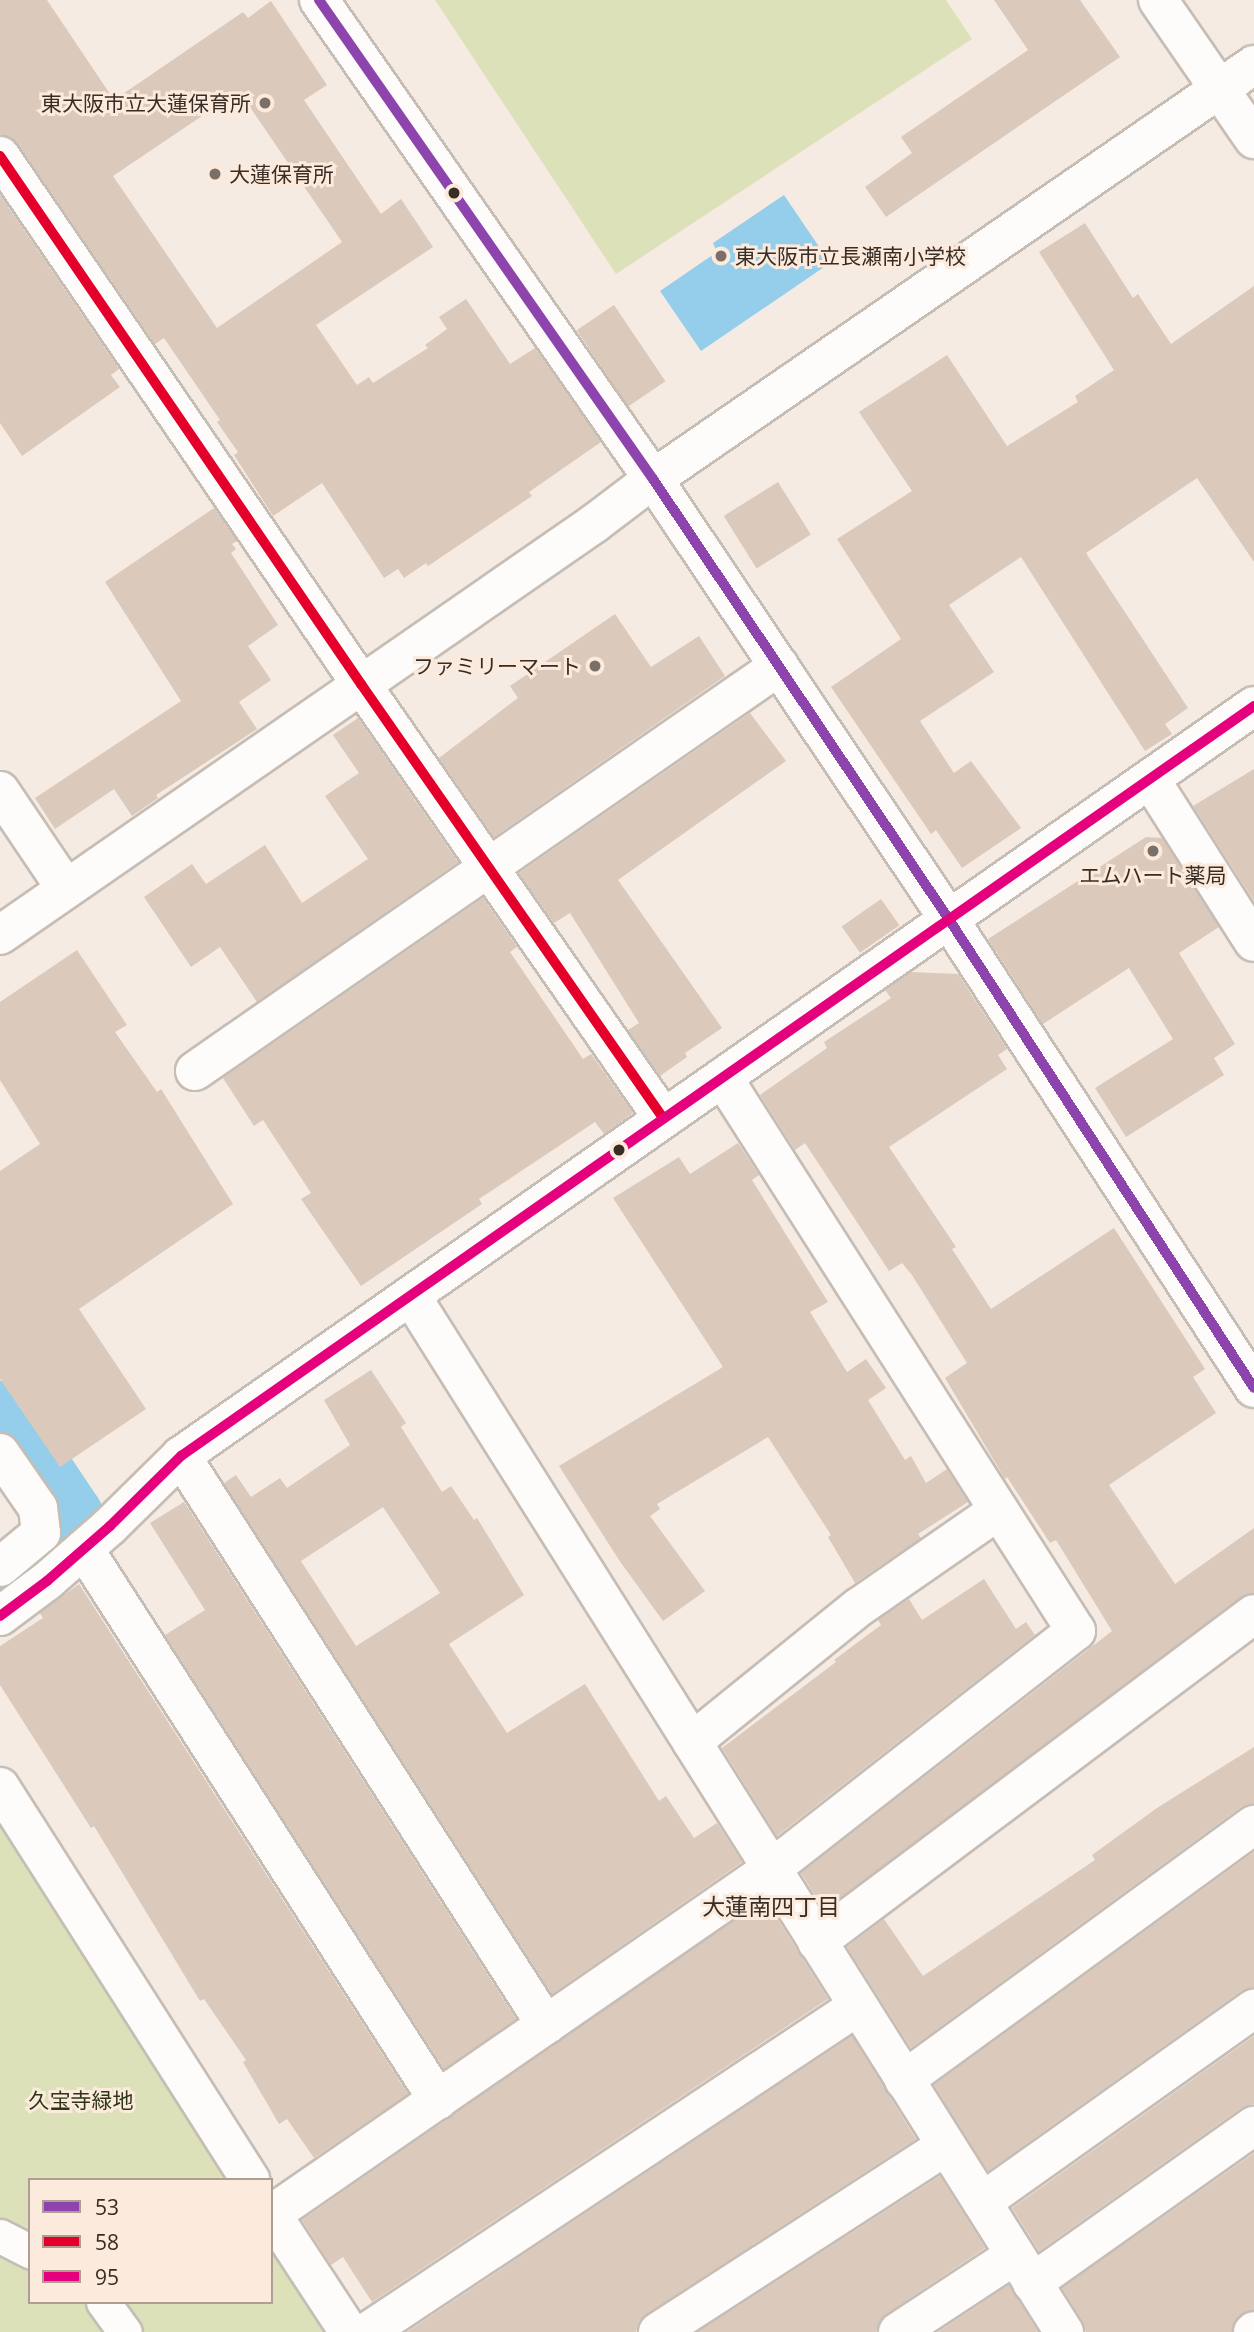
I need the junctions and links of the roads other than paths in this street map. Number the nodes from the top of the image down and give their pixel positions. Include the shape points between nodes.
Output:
1 (319, 0) edge
2 (1158, 0) edge
3 (1254, 65) edge
4 (1219, 90) junction
5 (1254, 139) edge
6 (0, 156) edge
7 (653, 479) junction
8 (779, 666) junction
9 (361, 684) junction
10 (1254, 706) edge
11 (1150, 779) junction
12 (0, 791) edge
13 (488, 866) junction
14 (66, 889) junction
15 (950, 921) junction
16 (0, 935) edge
17 (1254, 942) edge
18 (195, 1071) dead end
19 (723, 1078) junction
20 (663, 1118) junction
21 (411, 1296) junction
22 (1254, 1388) edge
23 (0, 1453) edge
24 (181, 1456) junction
25 (999, 1510) junction
26 (84, 1549) junction
27 (0, 1567) edge
28 (1254, 1614) edge
29 (0, 1616) edge
30 (692, 1742) junction
31 (0, 1787) edge
32 (1254, 1825) edge
33 (771, 1869) junction
34 (817, 1942) junction
35 (858, 2006) junction
36 (1254, 2009) edge
37 (546, 2025) junction
38 (904, 2080) junction
39 (438, 2100) junction
40 (1254, 2126) edge
41 (946, 2146) junction
42 (249, 2178) edge
43 (982, 2202) junction
44 (273, 2212) edge
45 (273, 2215) edge
46 (0, 2236) edge
47 (28, 2250) edge
48 (1024, 2269) junction
49 (104, 2304) edge
50 (125, 2332) edge
51 (349, 2332) edge
52 (367, 2332) edge
53 (658, 2332) edge
54 (898, 2332) edge
55 (1063, 2332) edge

1 - 7 street
2 - 4 street
3 - 4 street
4 - 5 street
4 - 7 street
6 - 9 street
7 - 8 street
7 - 9 street
8 - 13 street
8 - 15 street
9 - 13 street
9 - 14 street
10 - 11 street
11 - 15 street
11 - 17 street
12 - 14 street
13 - 18 street
13 - 20 street
14 - 16 street
15 - 19 street
15 - 22 street
19 - 20 street
19 - 25 street
20 - 21 street
21 - 24 street
21 - 30 street
23 - 27 street via 38,1508 41,1532
24 - 26 street
24 - 37 street
25 - 30 street via 859,1608
25 - 33 street via 1076,1631
26 - 29 street
26 - 39 street
28 - 34 street
30 - 33 street
31 - 42 street
32 - 38 street
33 - 34 street
33 - 37 street
34 - 35 street
35 - 38 street
35 - 52 street
36 - 43 street
37 - 39 street
38 - 41 street
39 - 44 street
40 - 48 street
41 - 43 street
41 - 53 street
43 - 48 street
45 - 51 street
46 - 47 street
48 - 54 street
48 - 55 street
49 - 50 street

